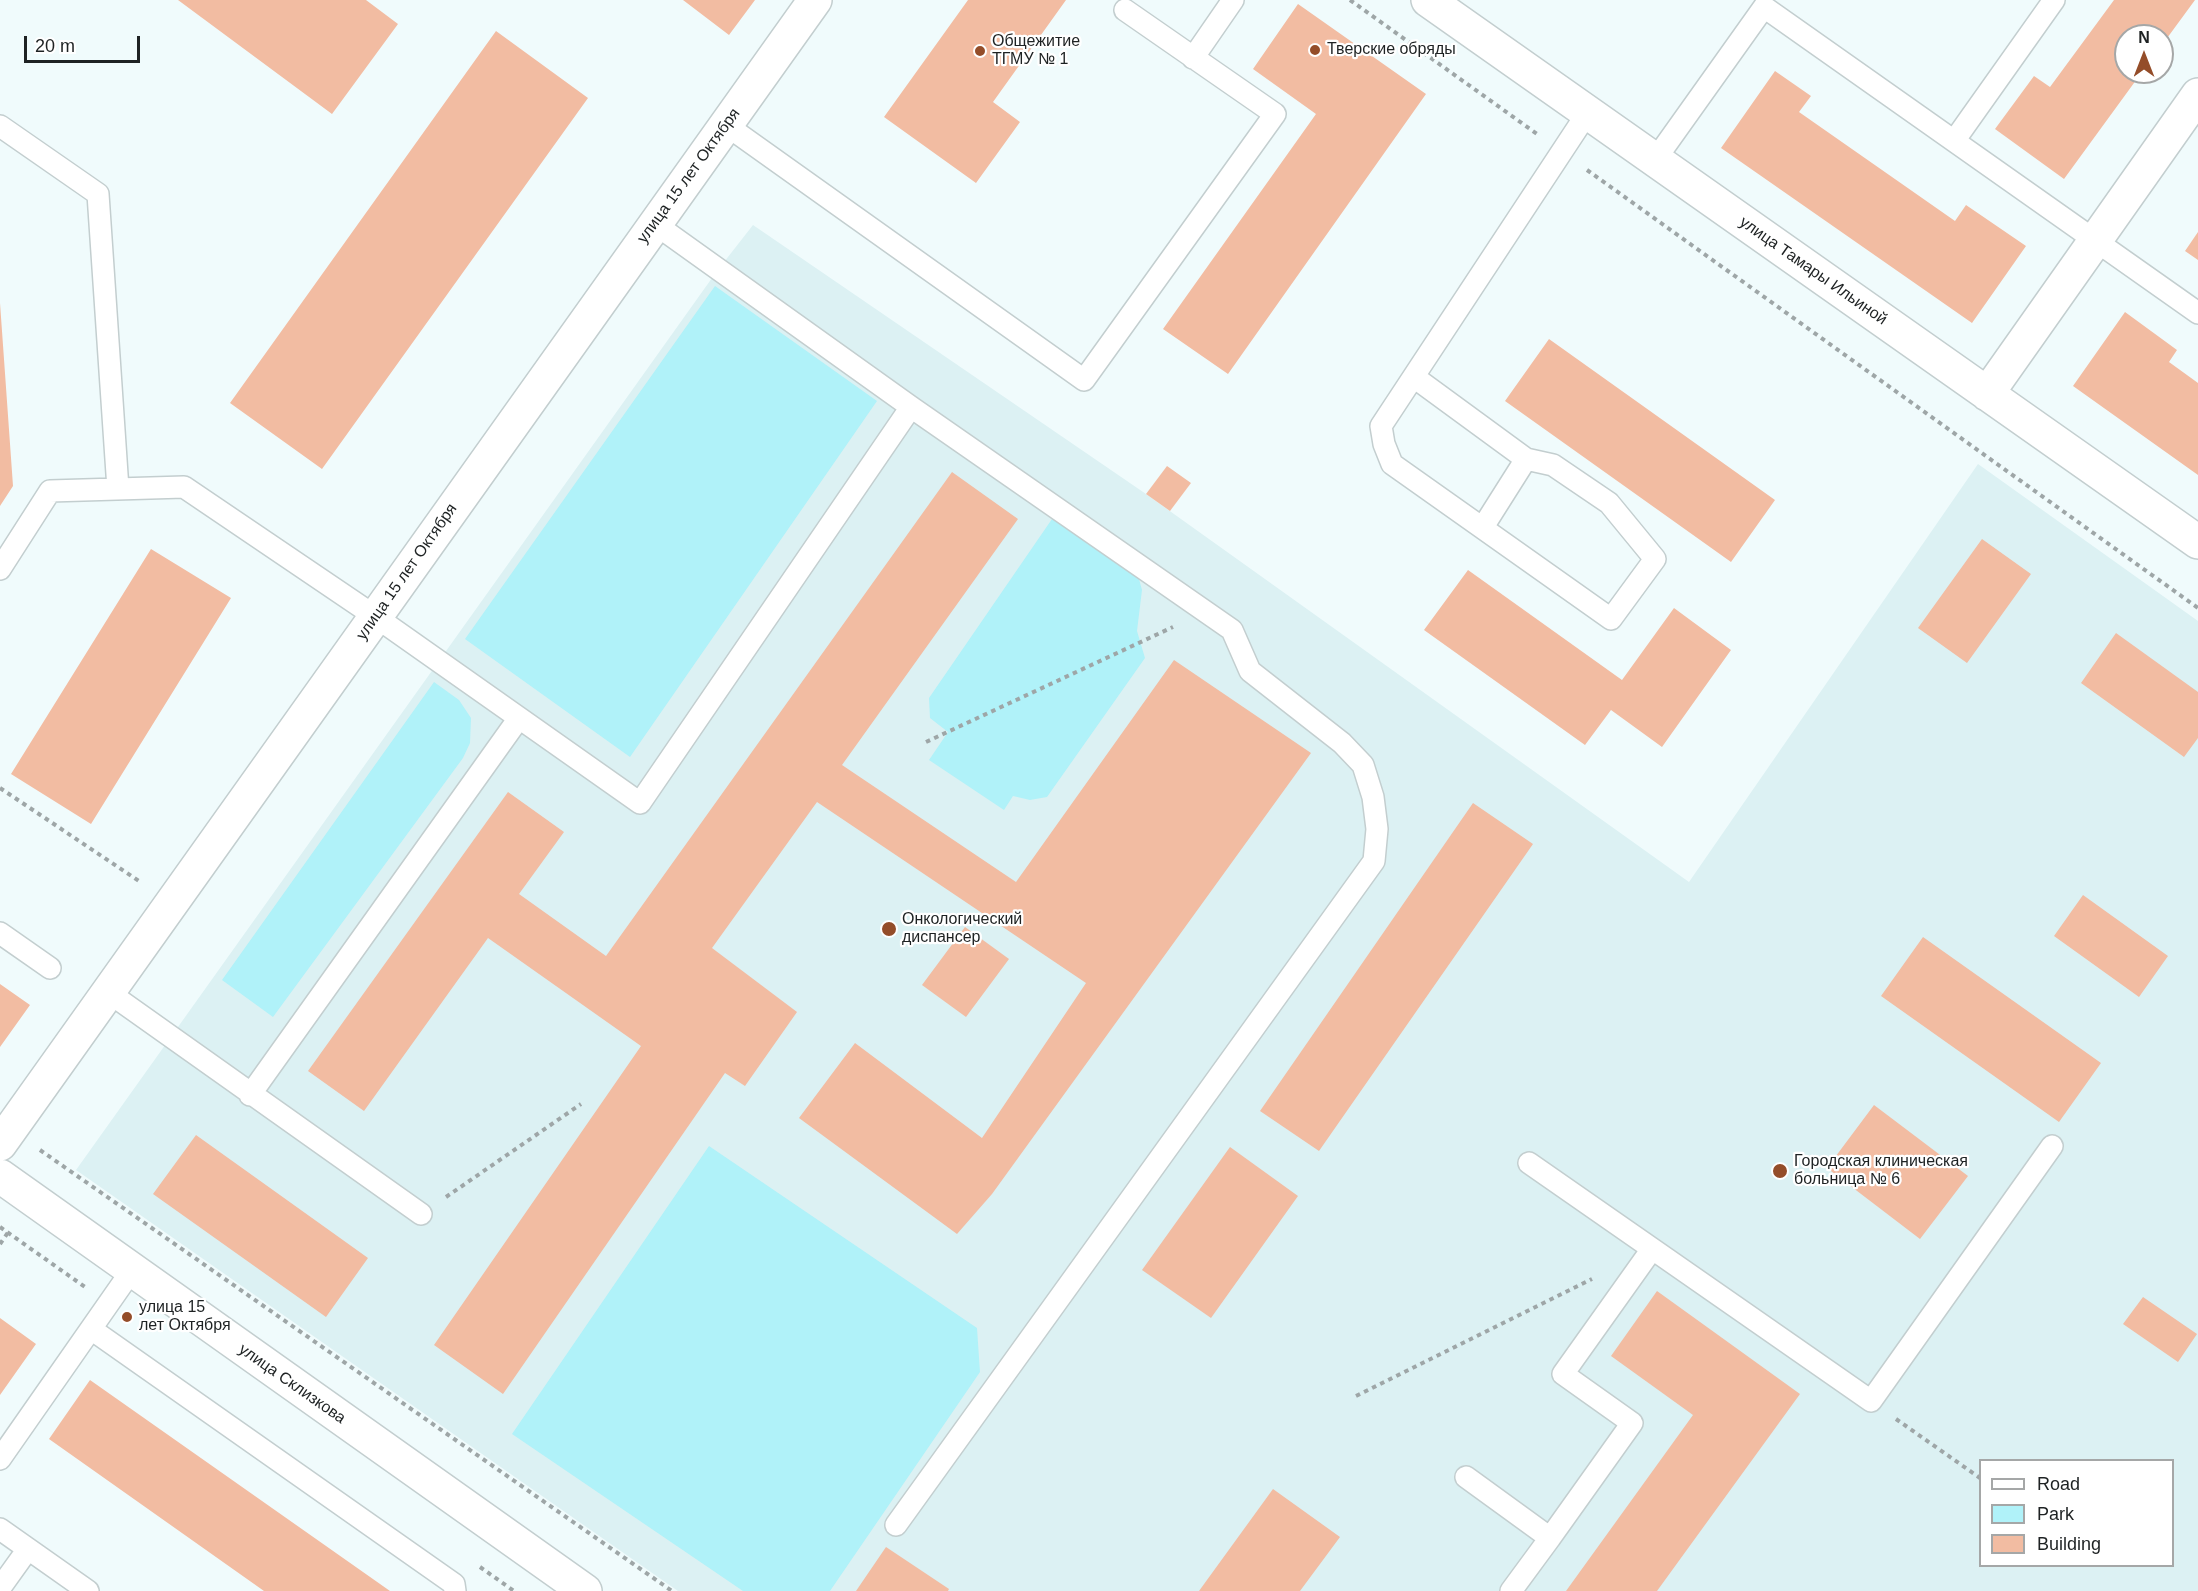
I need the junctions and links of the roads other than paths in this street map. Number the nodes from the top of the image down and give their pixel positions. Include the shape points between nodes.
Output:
1 (815, 0) edge
2 (1233, 0) edge
3 (1428, 0) edge
4 (2054, 0) edge
5 (1125, 10) dead end
6 (1193, 58) junction
7 (2198, 95) edge
8 (1588, 112) junction
9 (726, 125) junction
10 (0, 126) edge
11 (1954, 141) junction
12 (1655, 160) junction
13 (655, 224) junction
14 (2095, 240) junction
15 (2198, 313) edge
16 (1414, 377) junction
17 (1987, 394) junction
18 (911, 407) junction
19 (1526, 459) junction
20 (118, 489) junction
21 (1483, 527) junction
22 (2198, 542) edge
23 (0, 569) edge
24 (375, 617) junction
25 (519, 718) junction
26 (0, 933) edge
27 (50, 968) dead end
28 (108, 992) junction
29 (250, 1095) junction
30 (5, 1137) edge
31 (2052, 1146) dead end
32 (1529, 1163) dead end
33 (0, 1176) edge
34 (421, 1214) road end
35 (1652, 1249) junction
36 (132, 1270) junction
37 (91, 1329) junction
38 (0, 1459) edge
39 (1466, 1477) dead end
40 (896, 1525) dead end
41 (0, 1529) edge
42 (1550, 1538) junction
43 (28, 1549) junction
44 (0, 1588) edge
45 (88, 1591) edge
46 (455, 1591) edge
47 (585, 1591) edge
48 (1511, 1591) edge

1 - 9 street, улица 15 лет Октября
2 - 6 lane
3 - 8 street, улица Тамары Ильиной
4 - 11 lane
5 - 6 lane
6 - 9 lane via 1275,114 1084,380
7 - 14 street
8 - 12 street, улица Тамары Ильиной
8 - 16 lane
9 - 13 street, улица 15 лет Октября
10 - 20 lane via 98,194
11 - 12 lane via 1764,7
11 - 14 lane
12 - 17 street, улица Тамары Ильиной
13 - 18 lane
13 - 24 street, улица 15 лет Октября
14 - 15 lane
14 - 17 street
16 - 19 lane
16 - 21 lane via 1381,426 1392,464
17 - 22 street, улица Тамары Ильиной
18 - 25 lane via 640,803
18 - 40 lane via 1232,630 1250,671 1342,743 1363,765 1377,829 1374,861
19 - 21 lane
19 - 21 lane via 1553,465 1610,503 1654,560 1611,619
20 - 23 lane via 50,491
20 - 24 lane via 184,488
24 - 25 lane
24 - 28 street, улица 15 лет Октября
25 - 29 lane
26 - 27 lane
28 - 29 lane
28 - 30 street, улица 15 лет Октября
29 - 34 lane
31 - 35 lane via 1871,1401
32 - 35 lane
33 - 36 street, улица Склизкова
35 - 42 lane via 1563,1374 1632,1423
36 - 37 lane
36 - 47 street, улица Склизкова
37 - 38 lane
37 - 46 lane via 454,1584
39 - 42 lane
41 - 43 lane
42 - 48 lane
43 - 44 lane
43 - 45 lane

